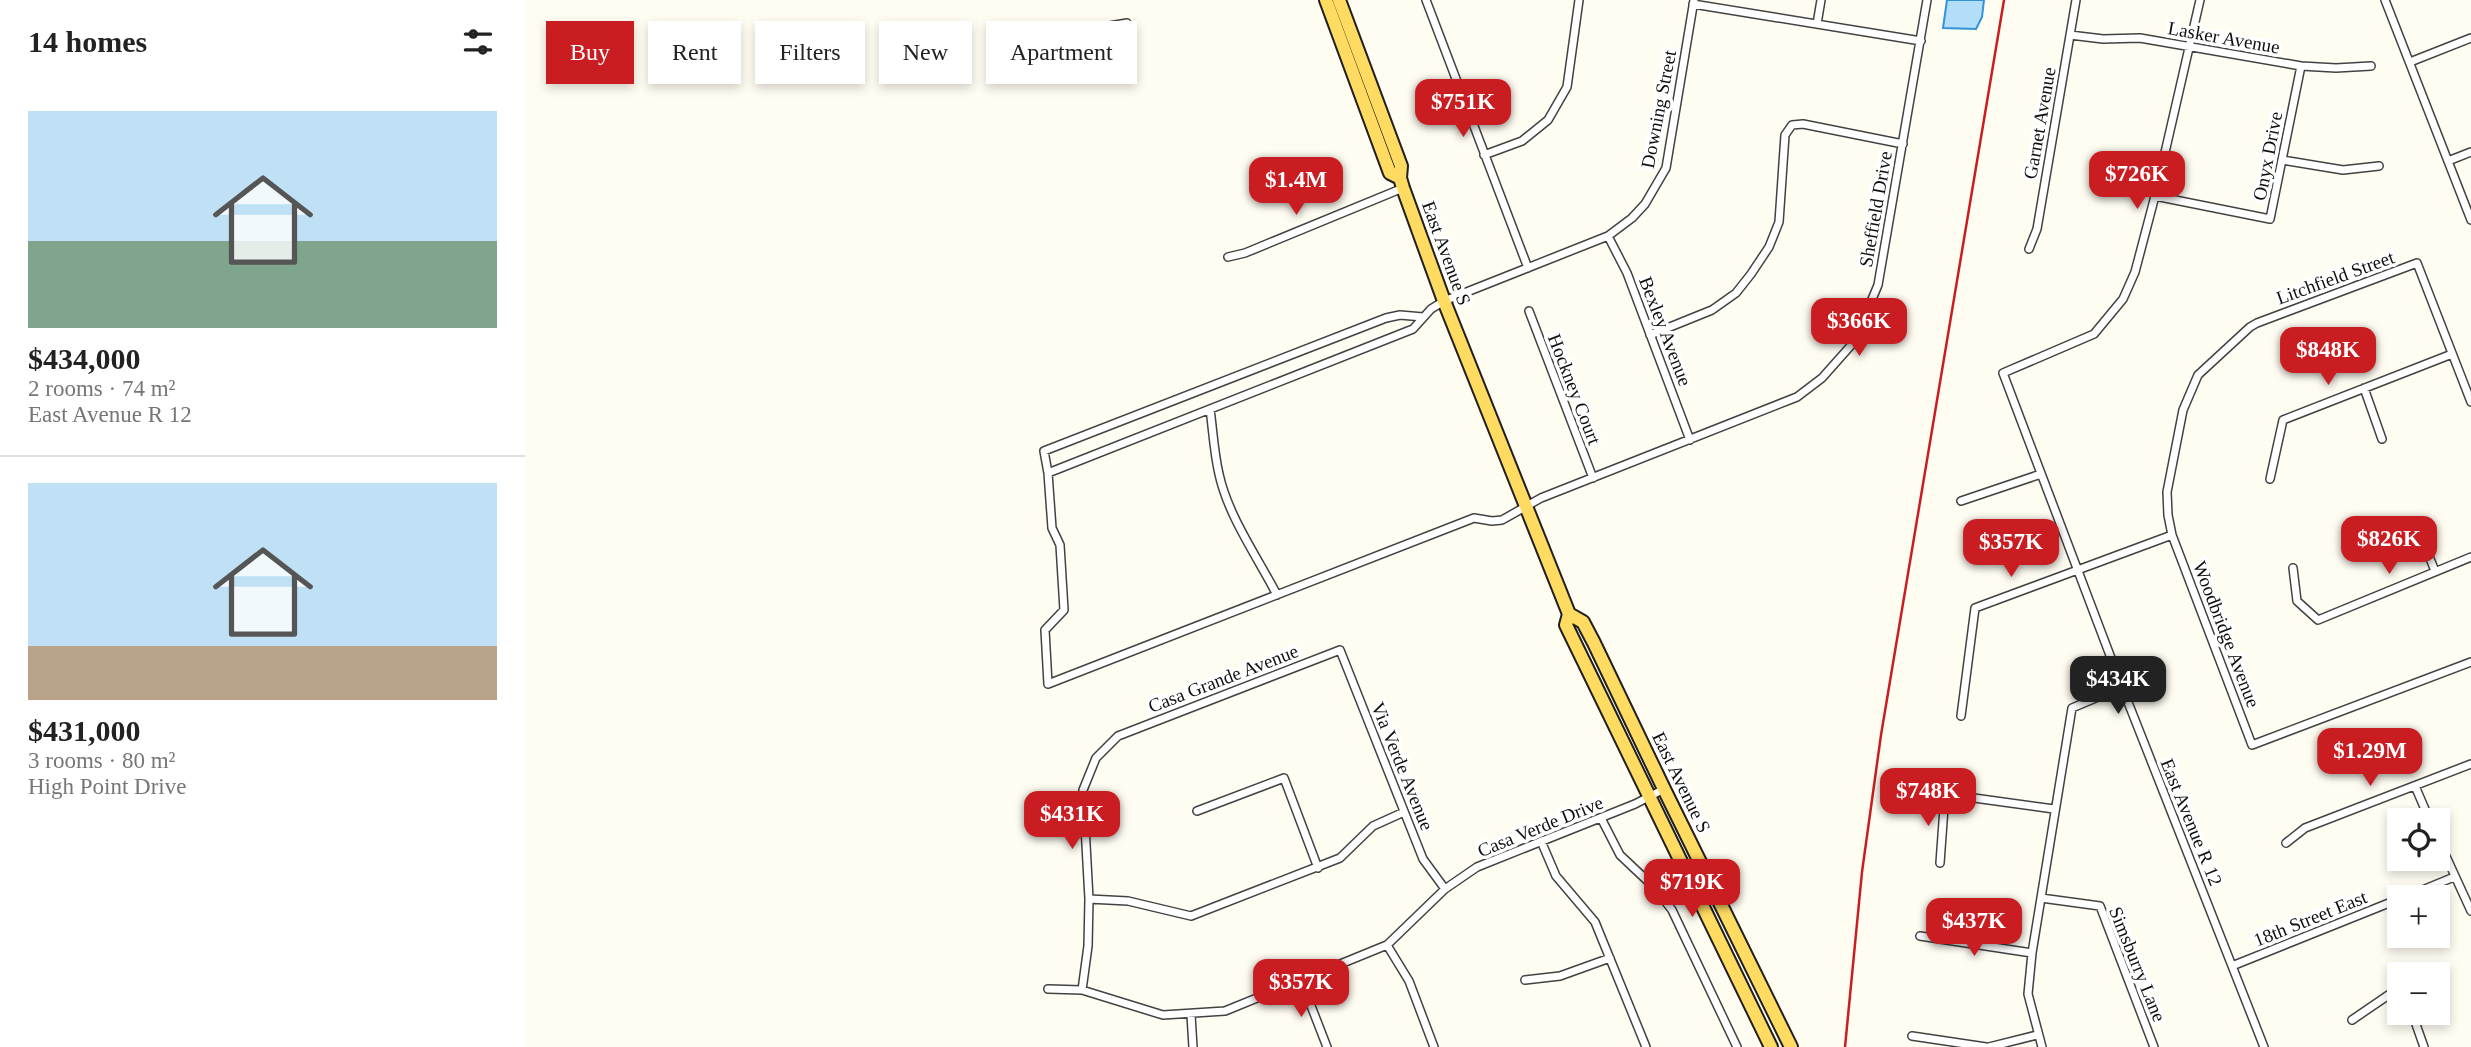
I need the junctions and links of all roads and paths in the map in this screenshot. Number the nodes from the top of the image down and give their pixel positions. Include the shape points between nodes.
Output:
1 (1326, 0) edge
2 (1339, 0) edge
3 (1426, 0) edge
4 (1579, 0) edge
5 (1821, 0) edge
6 (1927, 0) edge
7 (2076, 0) edge
8 (2200, 0) edge
9 (2385, 0) edge
10 (1693, 2) edge
11 (1817, 24) junction
12 (2070, 35) junction
13 (2471, 38) edge
14 (1921, 41) junction
15 (2189, 46) junction
16 (2410, 62) junction
17 (2301, 66) junction
18 (2371, 66) dead end
19 (1903, 144) junction
20 (2471, 152) edge
21 (1484, 155) junction
22 (2283, 160) junction
23 (2448, 161) junction
24 (2379, 166) dead end
25 (1402, 183) junction
26 (2155, 196) junction
27 (2471, 220) edge
28 (1608, 236) junction
29 (2029, 249) dead end
30 (1228, 257) dead end
31 (1528, 268) junction
32 (1444, 301) junction
33 (1529, 311) dead end
34 (1423, 317) junction
35 (1650, 335) junction
36 (2452, 354) junction
37 (2364, 388) junction
38 (2471, 402) edge
39 (1210, 410) junction
40 (2382, 439) dead end
41 (1690, 440) junction
42 (1048, 473) junction
43 (2041, 474) junction
44 (1593, 478) junction
45 (2270, 479) dead end
46 (1961, 501) dead end
47 (1525, 508) junction
48 (2416, 524) dead end
49 (2172, 535) junction
50 (2471, 557) edge
51 (2293, 568) dead end
52 (2077, 569) junction
53 (2435, 571) junction
54 (1277, 595) junction
55 (1569, 614) junction
56 (1339, 649) joint
57 (2471, 662) edge
58 (2122, 687) junction
59 (1961, 716) dead end
60 (2471, 764) edge
61 (2415, 786) junction
62 (1664, 789) junction
63 (1649, 797) junction
64 (2424, 808) edge
65 (2054, 809) junction
66 (1197, 811) dead end
67 (1404, 812) junction
68 (1601, 818) junction
69 (1541, 841) junction
70 (2286, 843) dead end
71 (1940, 863) dead end
72 (1318, 867) junction
73 (2450, 868) edge
74 (2454, 877) junction
75 (2434, 885) edge
76 (1445, 889) junction
77 (2042, 898) junction
78 (1089, 899) junction
79 (2387, 904) edge
80 (2471, 911) edge
81 (1920, 936) dead end
82 (1387, 946) junction
83 (2032, 953) junction
84 (1611, 958) junction
85 (2232, 966) junction
86 (1301, 980) junction
87 (1525, 980) dead end
88 (1048, 989) dead end
89 (1082, 990) junction
90 (2387, 997) edge
91 (1191, 1015) junction
92 (2352, 1020) dead end
93 (2416, 1025) edge
94 (2037, 1035) junction
95 (1912, 1036) dead end
96 (1193, 1047) edge
97 (1327, 1047) edge
98 (1434, 1047) edge
99 (1646, 1047) edge
100 (1737, 1047) edge
101 (1771, 1047) edge
102 (1791, 1047) edge
103 (1987, 1047) edge
104 (2042, 1047) edge
105 (2154, 1047) edge
106 (2264, 1047) edge
107 (2424, 1047) edge

1 - 25 main road, East Avenue S via 1390,173
2 - 25 main road, East Avenue S via 1401,166
3 - 21 street
4 - 21 street via 1567,87 1548,120 1522,141
5 - 11 street
6 - 14 street, Sheffield Drive
7 - 12 street, Garnet Avenue
8 - 15 street
9 - 16 street
10 - 11 street
10 - 28 street, Downing Street via 1666,168 1645,204
11 - 14 street
12 - 15 street, Lasker Avenue
12 - 29 street, Garnet Avenue via 2037,229
13 - 16 street
14 - 19 street, Sheffield Drive
15 - 17 street, Lasker Avenue
15 - 26 street
16 - 23 street
17 - 18 street, Lasker Avenue
17 - 22 street, Onyx Drive
19 - 35 street via 1792,125 1785,135 1779,222 1757,265 1737,293 1713,310
19 - 41 street, Sheffield Drive via 1878,285 1854,342 1822,378 1797,397
20 - 23 street
21 - 31 street
22 - 24 street via 2343,170
22 - 26 street, Onyx Drive via 2270,219
23 - 27 street
25 - 30 street
25 - 32 main road, East Avenue S
26 - 43 street, East Avenue R 12 via 2136,272 2123,299 2094,334 2003,373
28 - 31 street, Downing Street
28 - 35 street, Bexley Avenue
31 - 32 street, Downing Street
32 - 34 street, Downing Street
32 - 47 main road, East Avenue S
33 - 44 street, Hockney Court
34 - 39 street, Downing Street via 1413,329
34 - 42 street via 1386,318 1044,451
35 - 41 street, Bexley Avenue
36 - 37 street
36 - 38 street
36 - 49 street, Litchfield Street via 2417,263 2250,327 2198,374 2183,410 2167,492
37 - 40 street
37 - 45 street via 2283,420
39 - 42 street, Downing Street
39 - 54 street via 1219,476 1245,542
41 - 44 street, Sheffield Drive
42 - 54 street, Sheffield Drive via 1052,528 1061,545 1064,610 1045,630 1048,684
43 - 46 street
43 - 52 street, East Avenue R 12
44 - 47 street, Sheffield Drive
47 - 54 street, Sheffield Drive via 1502,520 1474,518
47 - 55 main road, East Avenue S
48 - 53 street
49 - 52 street
49 - 57 street, Woodbridge Avenue via 2252,745
50 - 53 street
51 - 53 street via 2297,601 2318,620
52 - 58 street, East Avenue R 12
52 - 59 street via 1975,608
55 - 62 main road, East Avenue S via 1583,622
55 - 63 main road, East Avenue S via 1566,625
56 - 67 street, Via Verde Avenue
56 - 78 street, Casa Grande Avenue via 1118,736 1096,758 1083,790
58 - 65 street via 2072,708
58 - 85 street, East Avenue R 12
60 - 61 street
61 - 64 street
61 - 70 street via 2305,828
62 - 63 street, Casa Verde Drive
62 - 102 main road, East Avenue S
63 - 68 street, Casa Verde Drive
63 - 101 main road, East Avenue S
65 - 71 street via 1945,794
65 - 77 street
66 - 72 street via 1284,778
67 - 72 street via 1373,826 1340,858
67 - 76 street, Via Verde Avenue via 1423,859
68 - 69 street, Casa Verde Drive
68 - 100 street via 1620,855 1672,910
69 - 76 street, Casa Verde Drive via 1477,867
69 - 84 street via 1556,876 1595,922
72 - 78 street via 1191,916 1128,901
73 - 74 street
74 - 75 street, 18th Street East
74 - 80 street
76 - 82 street, Casa Verde Drive
77 - 83 street
77 - 105 street, Simsburry Lane via 2100,906
78 - 89 street
79 - 85 street, 18th Street East
81 - 83 street
82 - 86 street, Casa Verde Drive
82 - 98 street via 1409,981
83 - 94 street via 2028,993
84 - 87 street via 1560,976
84 - 99 street
85 - 106 street, East Avenue R 12
86 - 91 street, Casa Verde Drive via 1224,1011
86 - 97 street
88 - 89 street, Casa Verde Drive
89 - 91 street, Casa Verde Drive via 1164,1015
90 - 92 street
91 - 96 street
93 - 107 street
94 - 103 street
94 - 104 street
95 - 103 street

